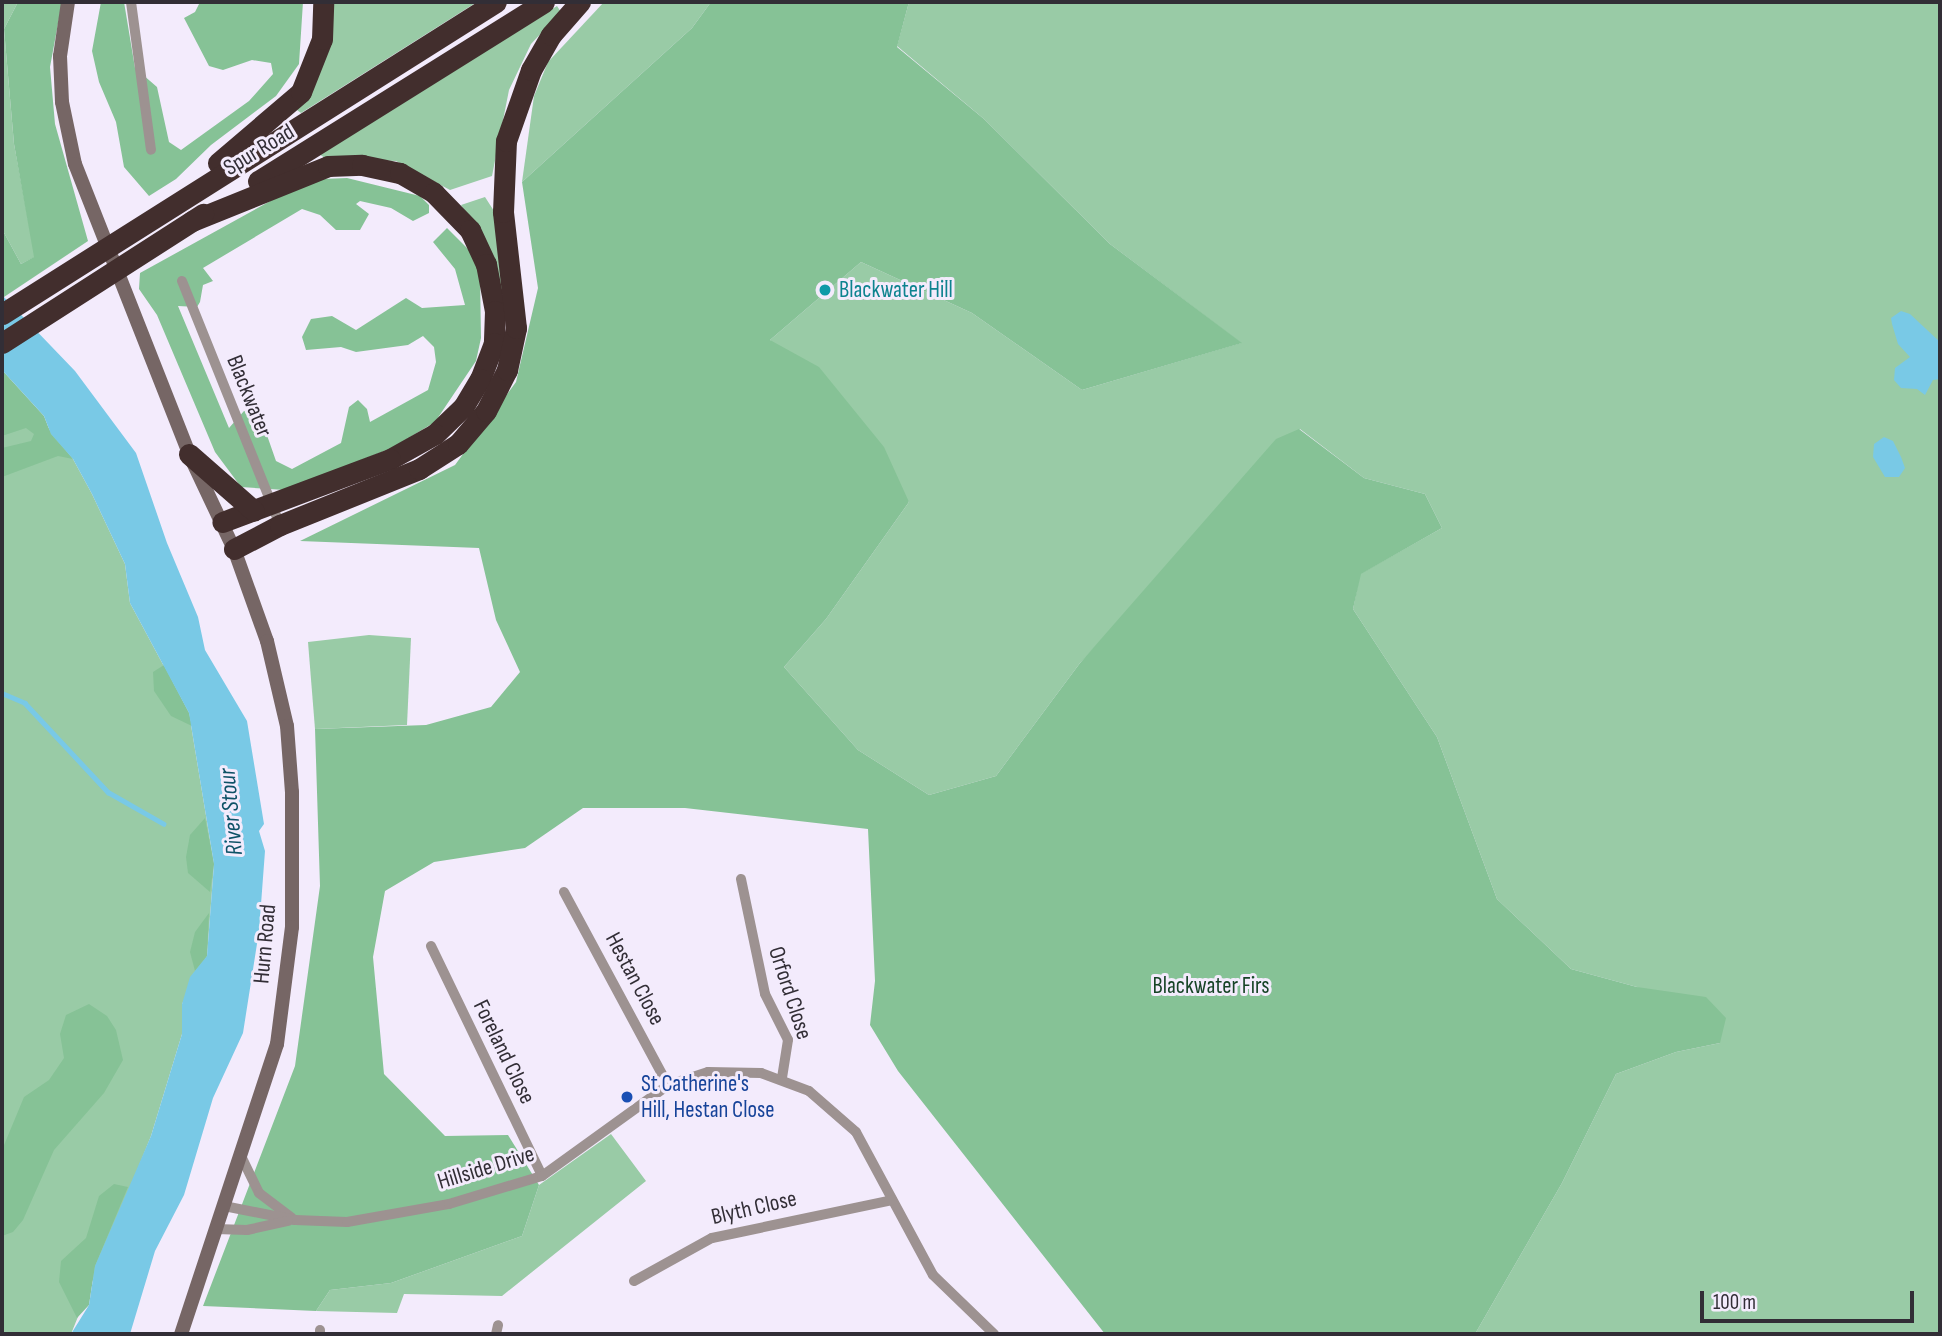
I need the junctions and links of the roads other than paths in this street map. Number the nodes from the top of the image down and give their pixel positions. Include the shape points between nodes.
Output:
1 (68, 2) edge
2 (131, 2) edge
3 (323, 2) edge
4 (496, 2) edge
5 (544, 2) edge
6 (580, 2) edge
7 (151, 150) dead end
8 (166, 210) junction
9 (192, 221) junction
10 (182, 281) dead end
11 (2, 314) edge
12 (2, 343) edge
13 (189, 454) junction
14 (263, 508) junction
15 (222, 522) junction
16 (280, 525) junction
17 (234, 549) junction
18 (741, 879) dead end
19 (564, 892) dead end
20 (431, 946) dead end
21 (782, 1078) junction
22 (668, 1085) junction
23 (240, 1154) junction
24 (542, 1176) junction
25 (892, 1200) junction
26 (224, 1206) junction
27 (295, 1220) junction
28 (215, 1229) junction
29 (634, 1281) dead end
30 (181, 1334) edge
31 (994, 1334) edge

1 - 13 main road, Hurn Road via 60,56 62,102 84,188
2 - 7 street
3 - 8 highway via 322,39 301,92
4 - 8 highway, Spur Road
5 - 9 highway, Spur Road
6 - 16 highway via 551,35 531,70 506,141 502,185 516,328 498,390 474,426 439,458
8 - 11 highway, Spur Road
9 - 12 highway, Spur Road
9 - 14 highway via 311,171 345,165 382,168 417,181 460,217 480,248 490,278 494,343 480,379 450,421 390,459
10 - 14 street, Blackwater
13 - 14 highway
13 - 15 main road, Hurn Road
14 - 15 highway
14 - 16 street, Blackwater
15 - 17 main road, Hurn Road
16 - 17 highway
17 - 23 main road, Hurn Road via 267,641 287,726 293,858 292,927 277,1044
18 - 21 street, Orford Close via 765,994 788,1040
19 - 22 street, Hestan Close
20 - 24 street, Foreland Close
21 - 22 street, Hillside Drive via 741,1071 708,1072
21 - 25 street, Hillside Drive via 809,1091 856,1132
22 - 24 street, Hillside Drive
23 - 26 main road, Hurn Road
23 - 27 street via 259,1193
24 - 27 street, Hillside Drive via 449,1204 347,1222
25 - 29 street, Blyth Close via 712,1238
25 - 31 street, Hillside Drive via 933,1275
26 - 27 street, Hillside Drive
26 - 28 main road, Hurn Road
27 - 28 street, Hillside Drive via 247,1230
28 - 30 main road, Hurn Road

